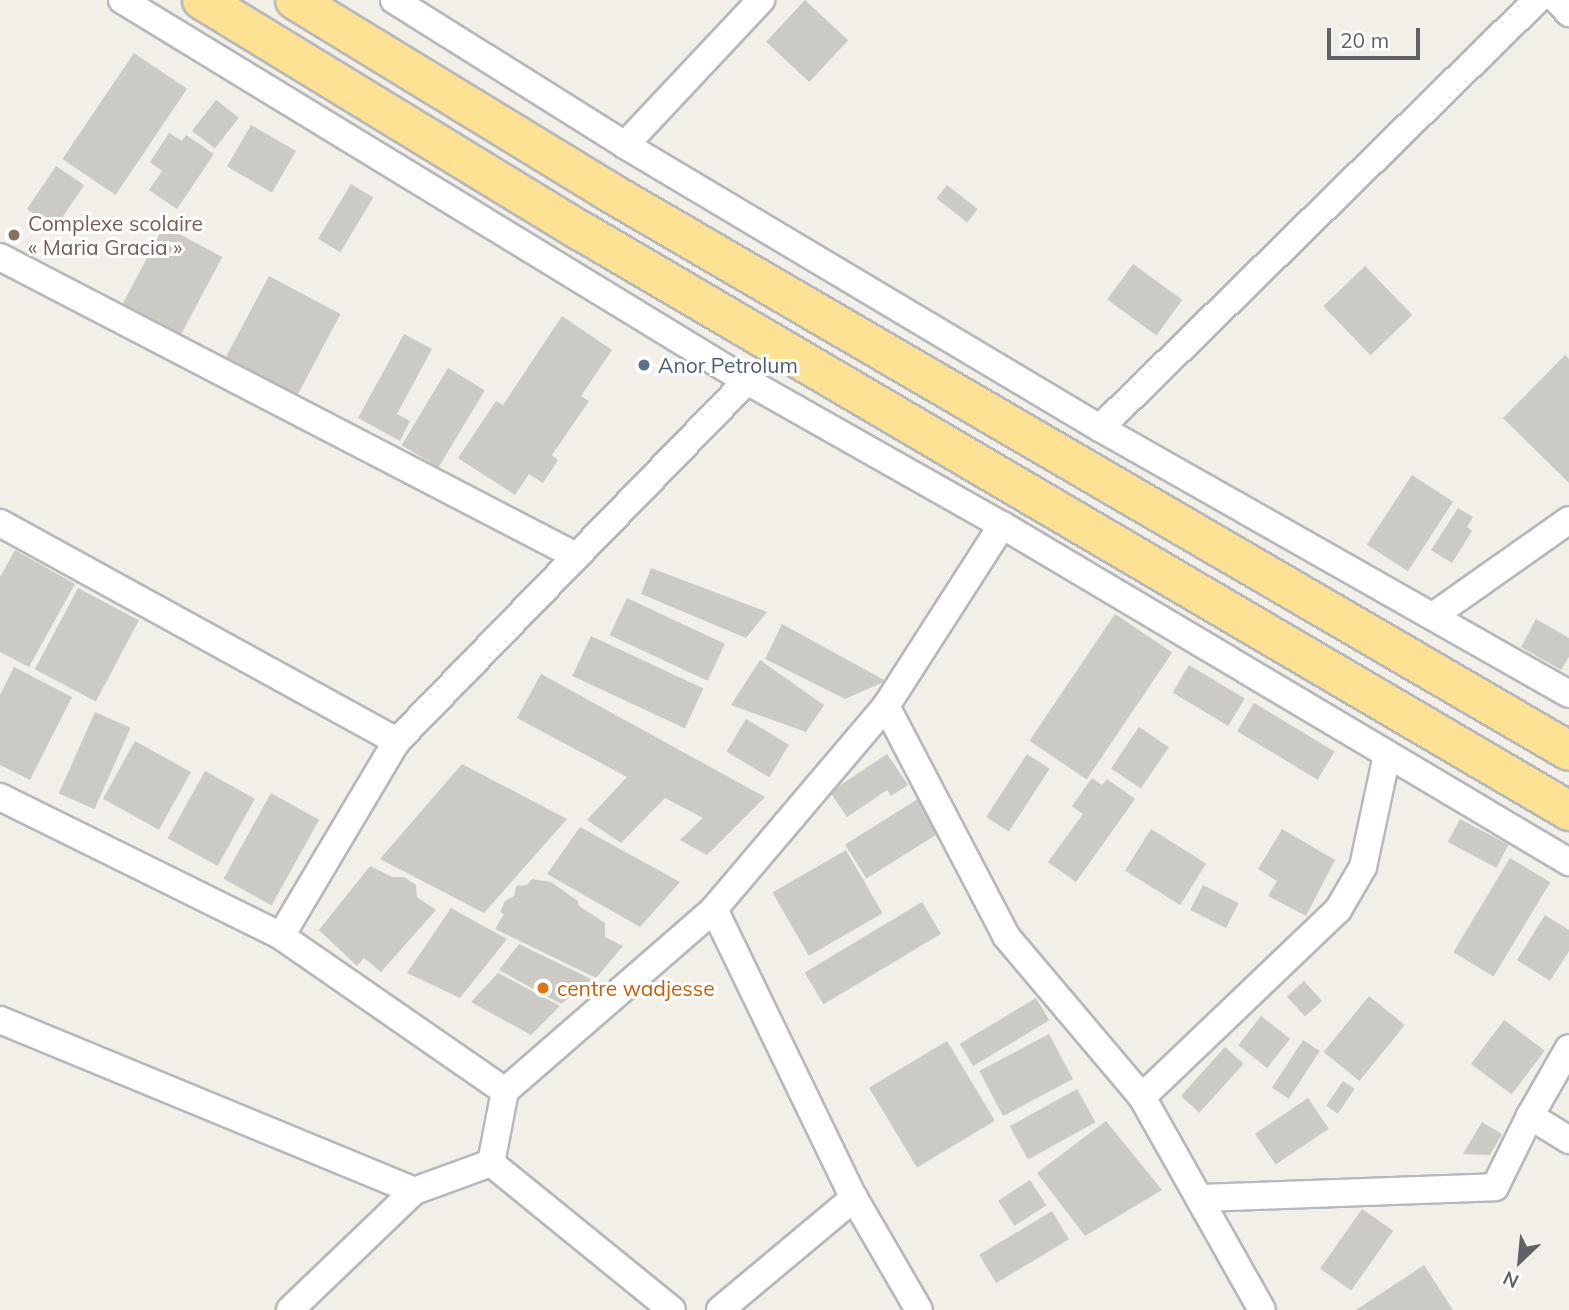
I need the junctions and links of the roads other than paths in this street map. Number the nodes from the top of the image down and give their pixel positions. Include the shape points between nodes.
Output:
1 (122, 0) edge
2 (202, 0) edge
3 (295, 0) edge
4 (394, 0) edge
5 (761, 0) edge
6 (1538, 0) edge
7 (1557, 0) edge
8 (1569, 13) edge
9 (625, 145) junction
10 (0, 257) edge
11 (747, 381) junction
12 (1100, 428) junction
13 (1569, 520) edge
14 (0, 523) edge
15 (1002, 526) junction
16 (576, 556) junction
17 (1433, 616) junction
18 (1569, 694) edge
19 (886, 706) junction
20 (397, 741) junction
21 (1569, 751) edge
22 (1387, 755) junction
23 (0, 797) edge
24 (1569, 811) edge
25 (1569, 862) edge
26 (714, 909) junction
27 (281, 936) junction
28 (0, 1020) edge
29 (1569, 1048) edge
30 (505, 1091) junction
31 (1142, 1097) junction
32 (1530, 1116) junction
33 (1569, 1140) edge
34 (491, 1163) junction
35 (414, 1191) junction
36 (854, 1198) junction
37 (1200, 1198) junction
38 (290, 1310) edge
39 (672, 1310) edge
40 (720, 1310) edge
41 (919, 1310) edge
42 (1262, 1310) edge

1 - 11 street
2 - 24 highway via 581,231
3 - 21 highway via 618,197
4 - 9 street
5 - 9 street
6 - 12 street
7 - 8 street
9 - 12 street
10 - 16 street
11 - 15 street
11 - 16 street
12 - 17 street
13 - 17 street
14 - 20 street
15 - 19 street
15 - 22 street
16 - 20 street
17 - 18 street
19 - 26 street
19 - 31 street via 1006,936
20 - 27 street
22 - 25 street
22 - 31 street via 1363,867 1338,910
23 - 27 street
26 - 30 street
26 - 36 street
27 - 30 street
28 - 35 street
29 - 32 street
30 - 34 street
31 - 37 street
32 - 33 street
32 - 37 street via 1495,1186
34 - 35 street
34 - 39 street
35 - 38 street
36 - 40 street
36 - 41 street
37 - 42 street

